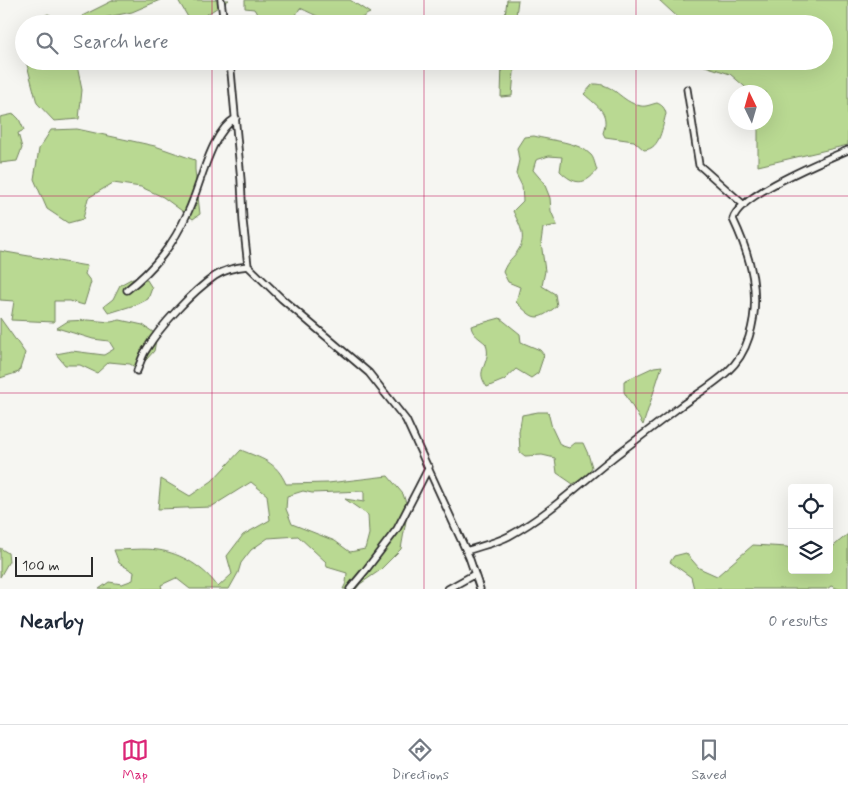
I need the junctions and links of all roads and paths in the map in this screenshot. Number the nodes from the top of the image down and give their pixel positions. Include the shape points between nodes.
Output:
1 (221, 0) edge
2 (223, 15) edge
3 (231, 70) edge
4 (687, 88) dead end
5 (236, 118) junction
6 (848, 150) edge
7 (744, 205) junction
8 (248, 266) junction
9 (127, 290) dead end
10 (137, 371) dead end
11 (429, 467) junction
12 (466, 551) junction
13 (476, 574) junction
14 (350, 589) edge
15 (448, 589) edge
16 (481, 589) edge

1 - 2 street
3 - 5 street
4 - 7 street via 699,165
5 - 8 street
5 - 9 street via 228,122 219,136 189,211 174,238 147,274
6 - 7 street via 787,177
7 - 12 street via 734,220 750,262 754,298 749,337 734,365 528,524 499,541
8 - 10 street via 216,275 183,305 146,350
8 - 11 street via 369,373 406,420
11 - 12 street
11 - 14 street via 397,529
12 - 13 street
13 - 15 street
13 - 16 street

